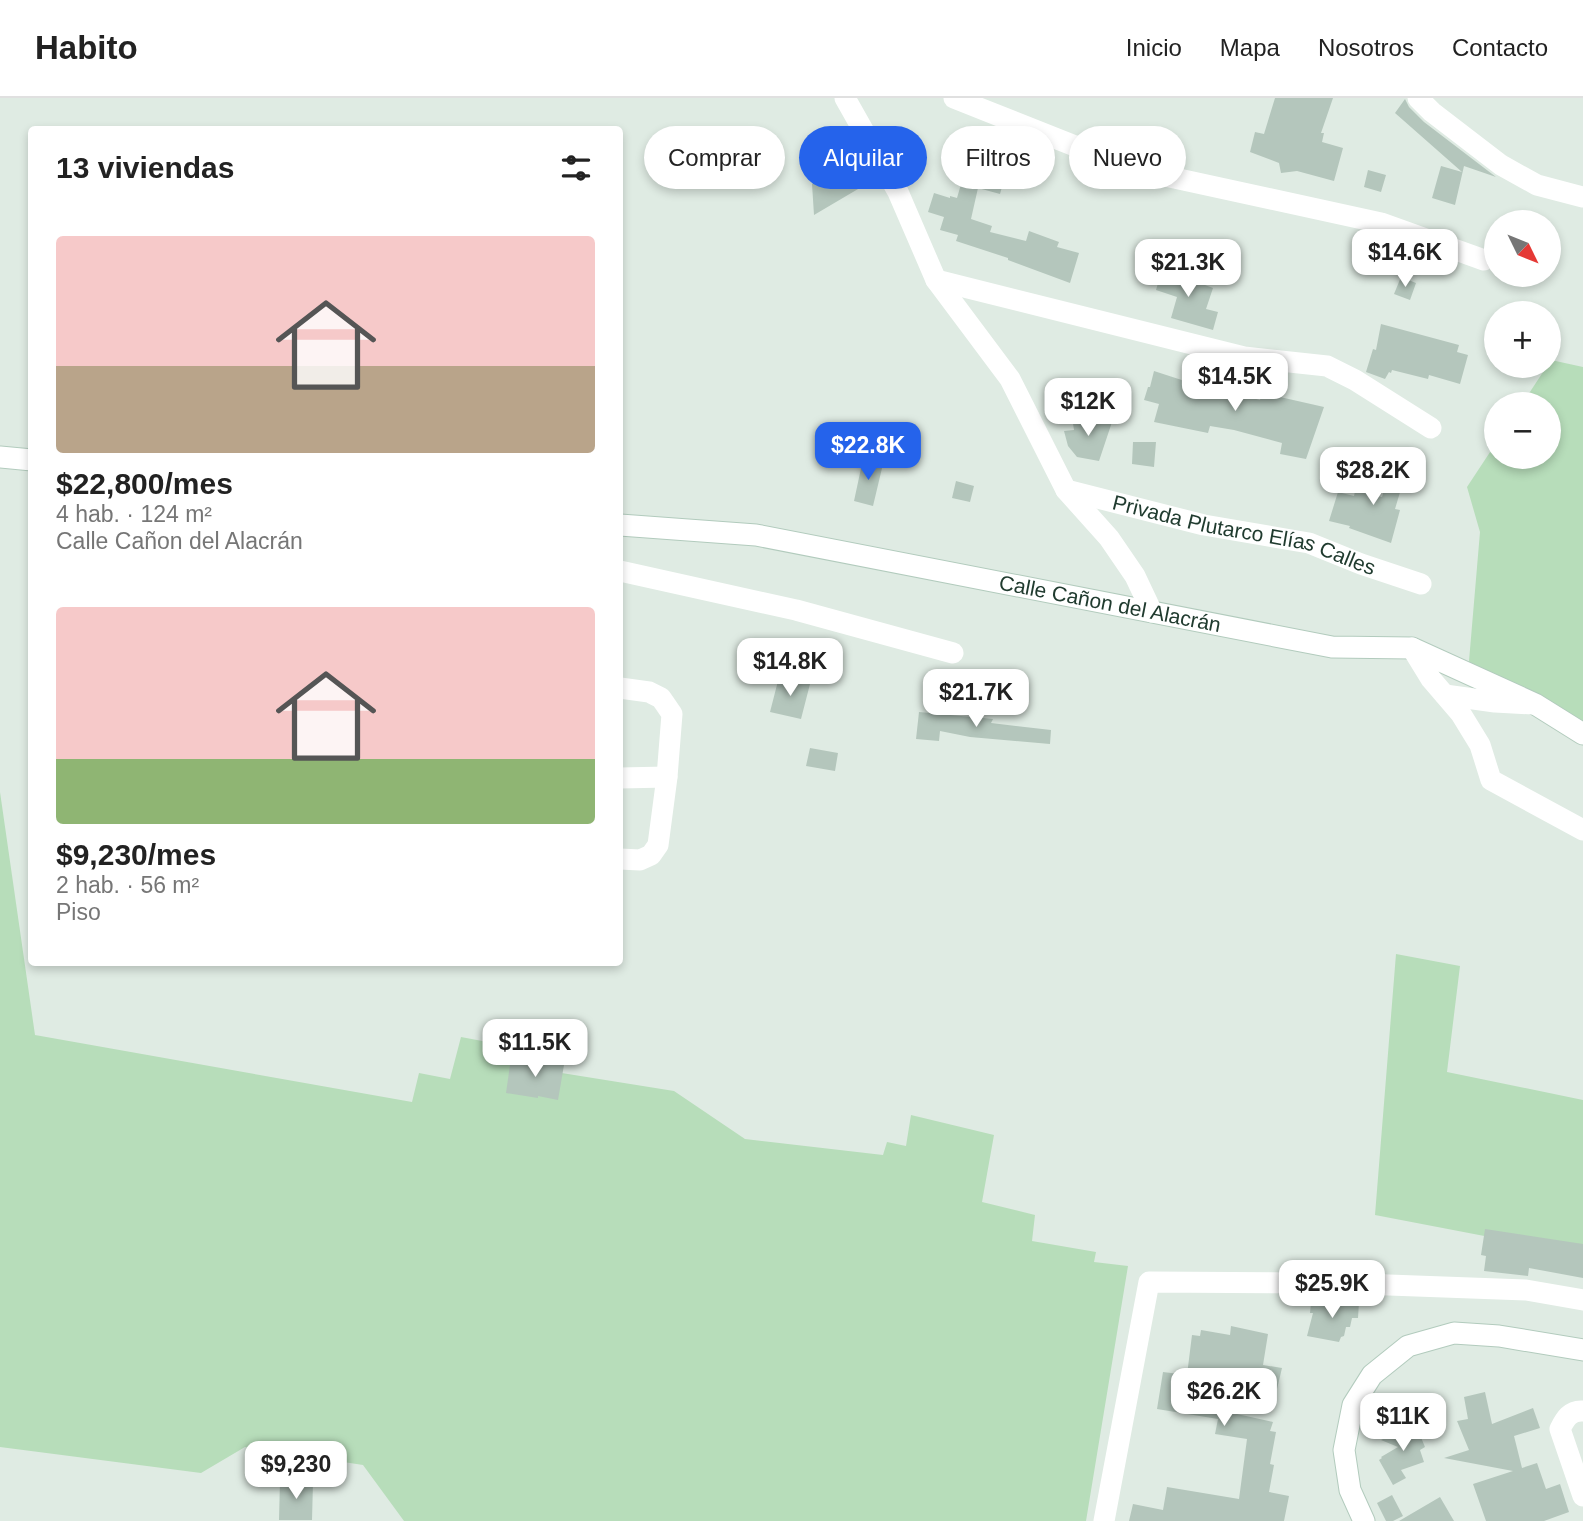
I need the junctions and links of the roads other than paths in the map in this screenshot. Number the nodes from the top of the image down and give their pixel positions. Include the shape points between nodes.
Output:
1 (845, 98) edge
2 (954, 98) edge
3 (1418, 98) edge
4 (1583, 197) edge
5 (1484, 260) dead end
6 (936, 280) junction
7 (1431, 428) dead end
8 (0, 457) edge
9 (28, 460) edge
10 (1066, 490) junction
11 (623, 525) edge
12 (623, 572) edge
13 (1421, 584) dead end
14 (1152, 612) junction
15 (1412, 648) junction
16 (953, 653) dead end
17 (623, 688) edge
18 (1445, 695) junction
19 (1535, 704) junction
20 (1583, 734) edge
21 (667, 777) junction
22 (623, 778) edge
23 (1583, 830) edge
24 (623, 859) edge
25 (1583, 1300) edge
26 (1583, 1350) edge
27 (1575, 1413) edge
28 (1583, 1496) edge
29 (1104, 1521) edge
30 (1364, 1521) edge

1 - 6 street via 898,192
2 - 5 street via 1133,169 1381,223
3 - 4 street via 1501,165 1537,185
6 - 7 street via 1244,357 1326,366
6 - 10 street via 1010,379
8 - 9 street
10 - 13 street, Privada Plutarco Elías Calles via 1204,525 1309,543
10 - 14 street via 1109,538
11 - 14 street, Calle Cañon del Alacrán via 756,535
12 - 16 street via 796,610
14 - 15 street, Calle Cañon del Alacrán via 1332,647
15 - 18 street
15 - 19 street, Calle Cañon del Alacrán
17 - 21 street via 661,698 672,714
18 - 19 street
18 - 23 street via 1480,745 1490,780
19 - 20 street, Calle Cañon del Alacrán
21 - 22 street
21 - 24 street via 657,845 651,855 640,860
25 - 29 street via 1526,1290 1149,1282
26 - 30 street via 1499,1336 1454,1334 1408,1346 1372,1375 1353,1405 1343,1451 1350,1490
27 - 28 street via 1560,1429

